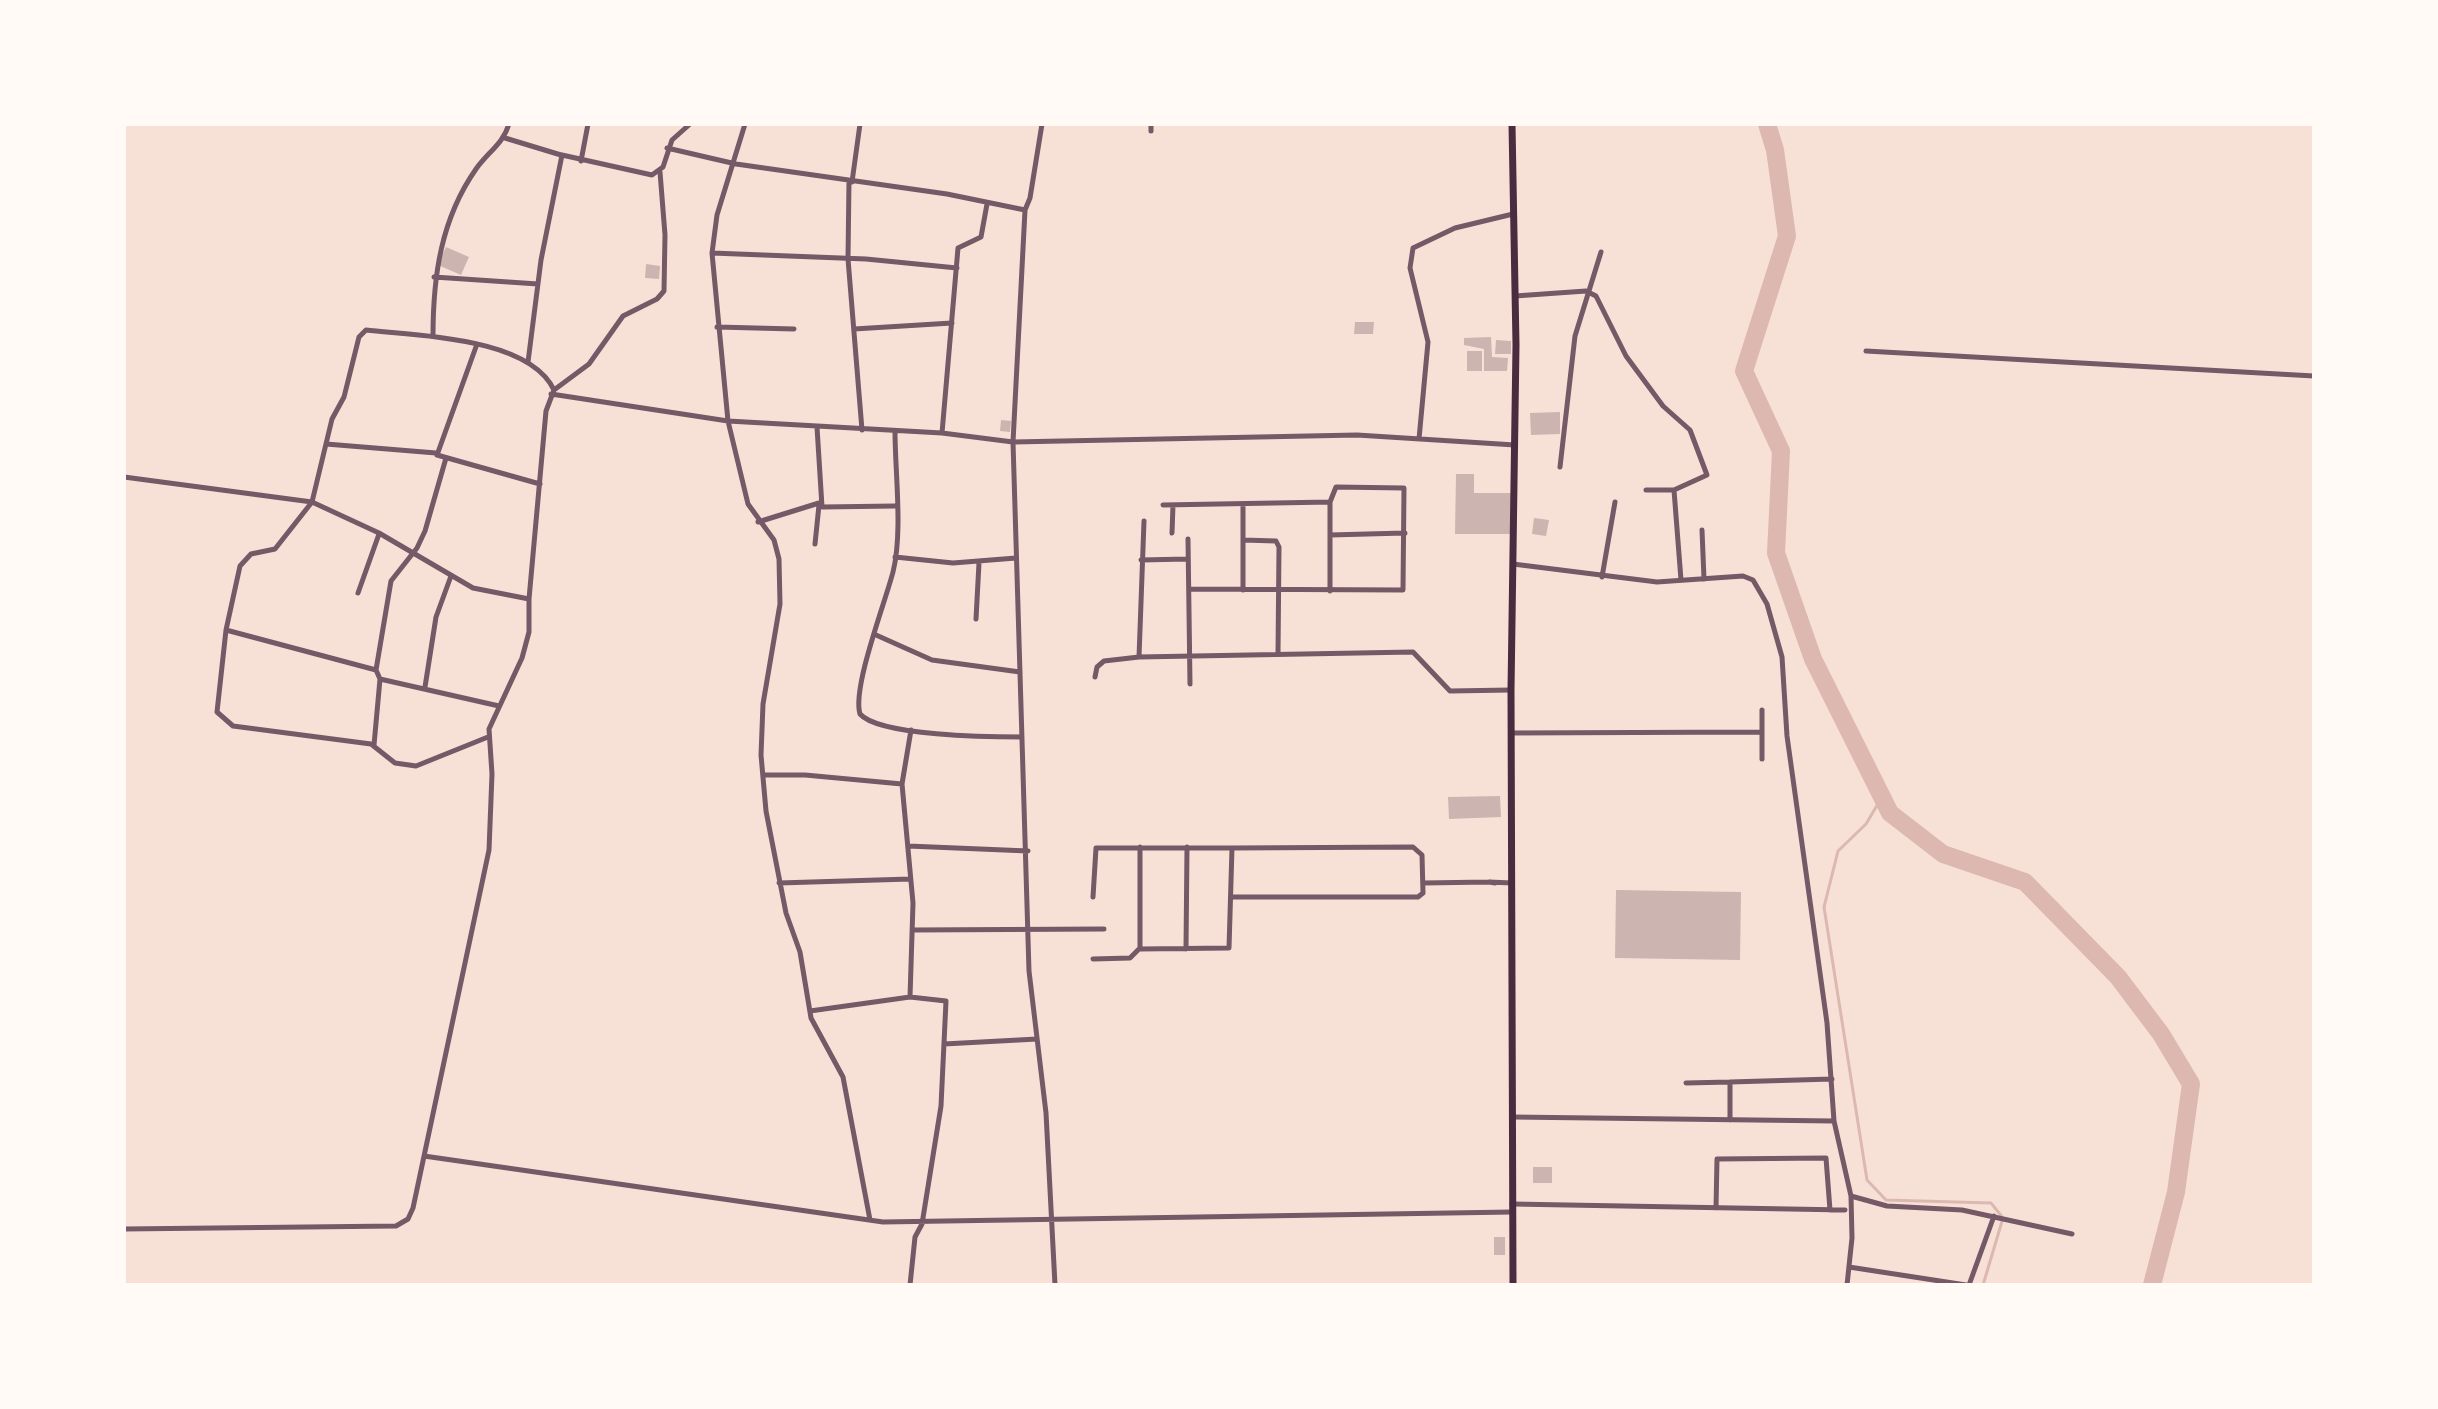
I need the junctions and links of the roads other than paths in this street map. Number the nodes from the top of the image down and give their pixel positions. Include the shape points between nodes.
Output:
1 (509, 124) edge
2 (588, 124) edge
3 (690, 124) edge
4 (745, 124) edge
5 (860, 124) edge
6 (1042, 124) edge
7 (1512, 124) edge
8 (505, 138) junction
9 (667, 148) junction
10 (562, 155) junction
11 (581, 161) junction
12 (736, 164) junction
13 (660, 171) junction
14 (851, 181) junction
15 (987, 204) junction
16 (1025, 210) junction
17 (1513, 214) junction
18 (1601, 252) dead end
19 (712, 253) junction
20 (848, 259) junction
21 (957, 268) junction
22 (434, 277) junction
23 (538, 284) junction
24 (1586, 291) junction
25 (1515, 296) junction
26 (952, 323) junction
27 (717, 327) junction
28 (794, 329) dead end
29 (854, 329) junction
30 (433, 336) junction
31 (477, 344) junction
32 (1866, 351) dead end
33 (528, 362) junction
34 (2314, 376) edge
35 (553, 392) junction
36 (728, 421) junction
37 (817, 427) junction
38 (862, 430) junction
39 (895, 431) junction
40 (942, 433) junction
41 (1419, 439) junction
42 (1013, 442) junction
43 (326, 444) junction
44 (1515, 445) junction
45 (436, 453) junction
46 (446, 458) junction
47 (1560, 467) dead end
48 (124, 477) edge
49 (540, 484) junction
50 (1646, 490) dead end
51 (1674, 490) junction
52 (312, 502) junction
53 (1330, 502) junction
54 (1615, 502) dead end
55 (819, 504) junction
56 (1163, 505) dead end
57 (1173, 505) junction
58 (896, 506) junction
59 (1243, 506) junction
60 (1144, 521) dead end
61 (758, 522) junction
62 (1702, 530) dead end
63 (379, 533) junction
64 (1172, 533) dead end
65 (1405, 533) junction
66 (1330, 535) junction
67 (1188, 539) dead end
68 (1243, 540) junction
69 (815, 544) dead end
70 (412, 552) junction
71 (895, 557) junction
72 (1016, 558) junction
73 (1187, 559) junction
74 (1140, 560) junction
75 (979, 563) junction
76 (1513, 564) junction
77 (451, 576) junction
78 (1602, 577) junction
79 (1704, 579) junction
80 (1681, 580) junction
81 (1189, 589) junction
82 (1243, 590) junction
83 (1279, 591) junction
84 (1330, 591) junction
85 (358, 593) dead end
86 (529, 599) junction
87 (976, 619) dead end
88 (226, 630) junction
89 (876, 635) junction
90 (1189, 654) junction
91 (1278, 654) junction
92 (1139, 657) junction
93 (376, 670) junction
94 (1020, 672) junction
95 (1095, 677) dead end
96 (380, 679) junction
97 (1190, 684) dead end
98 (425, 687) junction
99 (1511, 690) junction
100 (499, 706) junction
101 (1762, 710) dead end
102 (911, 730) junction
103 (1761, 732) junction
104 (1511, 733) junction
105 (488, 737) junction
106 (1022, 737) junction
107 (374, 745) junction
108 (1762, 759) dead end
109 (764, 775) junction
110 (902, 784) junction
111 (908, 846) junction
112 (1140, 847) junction
113 (1187, 847) junction
114 (1232, 848) junction
115 (1028, 851) junction
116 (910, 879) junction
117 (779, 883) junction
118 (1423, 883) junction
119 (1512, 883) junction
120 (1093, 897) dead end
121 (1232, 897) junction
122 (1104, 929) dead end
123 (913, 930) junction
124 (1028, 930) junction
125 (1140, 949) junction
126 (1186, 949) junction
127 (1093, 959) dead end
128 (910, 997) junction
129 (810, 1011) junction
130 (1037, 1039) junction
131 (944, 1044) junction
132 (1832, 1079) junction
133 (1730, 1082) junction
134 (1686, 1083) dead end
135 (1512, 1117) junction
136 (1730, 1120) junction
137 (1834, 1121) junction
138 (424, 1156) junction
139 (1851, 1196) junction
140 (1512, 1208) junction
141 (1716, 1208) junction
142 (1830, 1210) junction
143 (1845, 1210) dead end
144 (1998, 1217) junction
145 (870, 1220) junction
146 (1051, 1221) junction
147 (922, 1224) junction
148 (124, 1229) edge
149 (2072, 1234) dead end
150 (1849, 1267) junction
151 (910, 1285) edge
152 (1055, 1285) edge
153 (1513, 1285) edge
154 (1847, 1285) edge
155 (1968, 1285) edge

1 - 8 street
2 - 11 street
3 - 9 street
4 - 12 street
5 - 14 street
6 - 16 street
7 - 17 main road
8 - 10 street
8 - 22 street via 470,181 444,236
9 - 12 street
9 - 13 street
10 - 11 street
10 - 23 street
11 - 13 street via 641,175
12 - 14 street
12 - 19 street via 717,215
13 - 35 street via 664,291 623,316 589,364
14 - 15 street
14 - 20 street
15 - 16 street
15 - 21 street via 981,237 958,248
16 - 42 street
17 - 25 main road
17 - 41 street via 1443,232 1413,248 1410,268 1428,342
18 - 24 street
19 - 20 street
19 - 27 street
20 - 21 street
20 - 29 street
21 - 26 street
22 - 23 street
22 - 30 street
23 - 33 street
24 - 25 street
24 - 47 street via 1575,336
24 - 51 street via 1596,296 1626,356 1663,406 1690,430 1707,473
25 - 44 main road
26 - 29 street
26 - 40 street
27 - 28 street
27 - 36 street
29 - 38 street
30 - 31 street
30 - 43 street via 361,332
31 - 33 street
31 - 45 street
32 - 34 street
33 - 35 street via 540,369
35 - 36 street
35 - 49 street via 546,411
36 - 37 street
36 - 61 street via 748,504
37 - 38 street
37 - 55 street
38 - 39 street
39 - 40 street
39 - 58 street
40 - 42 street
41 - 42 street via 1357,435
41 - 44 street
42 - 72 street
43 - 45 street
43 - 52 street
44 - 76 main road
45 - 46 street
46 - 49 street
46 - 70 street via 425,531
48 - 52 street
49 - 86 street
50 - 51 street
51 - 80 street
52 - 63 street
52 - 88 street via 275,549 245,559
53 - 59 street
53 - 65 street via 1334,487 1403,487
53 - 66 street
54 - 78 street
55 - 58 street
55 - 61 street
55 - 69 street
56 - 57 street
57 - 59 street
57 - 64 street
58 - 71 street
59 - 68 street
60 - 74 street
61 - 109 street via 774,540 779,559 780,604 763,704
62 - 79 street
63 - 70 street
63 - 85 street
65 - 66 street
65 - 84 street via 1404,590
66 - 84 street
67 - 73 street
68 - 82 street
68 - 83 street via 1278,543
70 - 77 street
70 - 93 street via 391,581
71 - 75 street
71 - 89 street
72 - 75 street
72 - 94 street
73 - 74 street
73 - 81 street
74 - 92 street
75 - 87 street
76 - 78 street
76 - 99 main road
77 - 86 street via 473,588
77 - 98 street via 436,617
78 - 80 street
79 - 80 street
79 - 132 street via 1753,580 1776,630
81 - 82 street
81 - 90 street
82 - 83 street
83 - 84 street
83 - 91 street
86 - 100 street via 522,658
88 - 93 street
88 - 107 street via 216,702 223,720 233,726
89 - 94 street via 932,660
89 - 102 street via 858,699 860,714 870,722
90 - 91 street
90 - 92 street
90 - 97 street
91 - 99 street via 1413,652 1450,691
92 - 95 street via 1104,661
93 - 96 street
94 - 106 street
96 - 98 street
96 - 107 street
98 - 100 street
99 - 104 main road
100 - 105 street
101 - 103 street
102 - 106 street
102 - 110 street
103 - 104 street
103 - 108 street
104 - 119 main road
105 - 107 street via 416,766 395,763
105 - 138 street via 489,850
106 - 115 street
109 - 110 street
109 - 117 street
110 - 111 street
111 - 115 street
111 - 116 street
112 - 113 street
112 - 120 street via 1096,848
112 - 125 street
113 - 114 street
113 - 126 street
114 - 118 street via 1413,847 1422,855
114 - 121 street
115 - 124 street
116 - 117 street
116 - 123 street
117 - 129 street via 800,952
118 - 119 street
118 - 121 street via 1418,897
119 - 135 main road
121 - 126 street via 1229,948
122 - 124 street
123 - 124 street
123 - 128 street
124 - 130 street
125 - 126 street
125 - 127 street via 1130,958
128 - 129 street
128 - 131 street via 945,1000
129 - 145 street via 843,1077
130 - 131 street
130 - 146 street
131 - 147 street via 941,1106
132 - 133 street
132 - 137 street
133 - 134 street
133 - 136 street
135 - 136 street
135 - 140 main road
136 - 137 street
137 - 139 street
138 - 145 street
138 - 148 street via 413,1208 396,1226
139 - 144 street via 1875,1205
139 - 150 street
140 - 141 street
140 - 146 street
140 - 153 main road
141 - 142 street
141 - 142 street via 1717,1159 1826,1158
142 - 143 street
144 - 149 street
144 - 155 street
145 - 147 street
146 - 147 street
146 - 152 street
147 - 151 street via 915,1237
150 - 154 street
150 - 155 street

